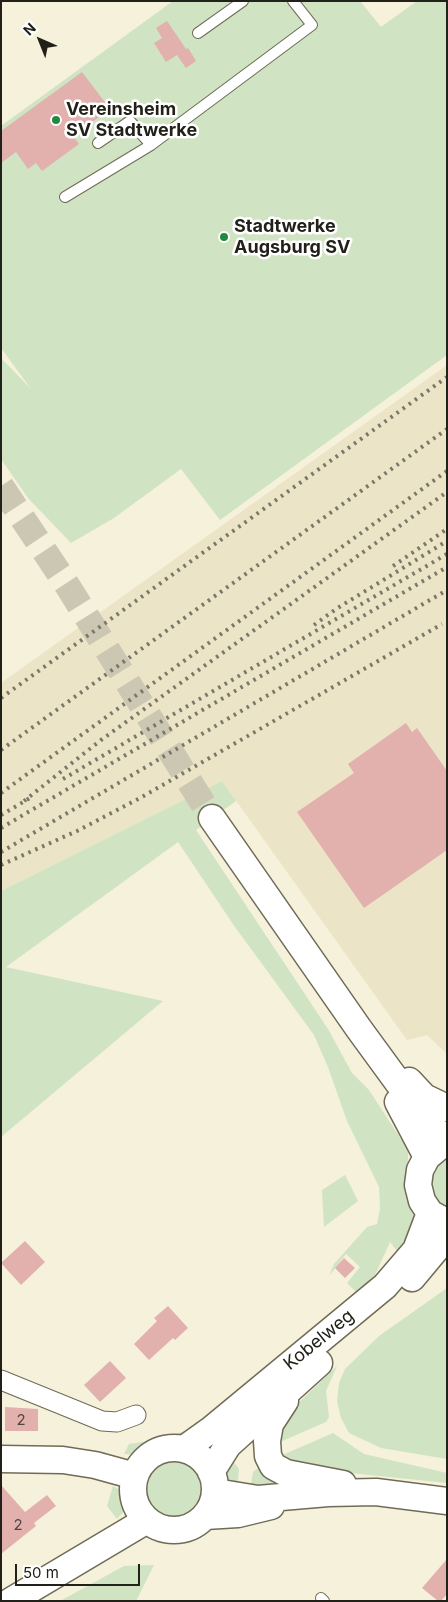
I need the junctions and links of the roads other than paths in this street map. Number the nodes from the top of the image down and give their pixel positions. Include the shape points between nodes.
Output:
1 (243, 1) edge
2 (293, 1) edge
3 (198, 33) dead end
4 (98, 143) dead end
5 (151, 145) junction
6 (65, 197) dead end
7 (212, 818) tunnel mouth
8 (359, 1029) junction
9 (447, 1108) edge
10 (440, 1147) edge
11 (438, 1217) edge
12 (447, 1236) edge
13 (447, 1263) edge
14 (391, 1301) junction
15 (1, 1380) edge
16 (299, 1380) junction
17 (136, 1415) dead end
18 (184, 1449) junction
19 (1, 1460) edge
20 (135, 1476) junction
21 (213, 1482) junction
22 (376, 1492) junction
23 (298, 1497) junction
24 (447, 1501) edge
25 (205, 1516) junction
26 (147, 1520) junction
27 (11, 1601) edge

1 - 3 lane
2 - 5 lane via 312,25
4 - 5 lane via 130,121
5 - 6 lane
7 - 8 main road
8 - 9 main road via 424,1097
8 - 10 main road
10 - 11 main road via 420,1170 418,1185 422,1201
11 - 18 main road, Kobelweg via 416,1250 385,1286
12 - 14 main road, Kobelweg
13 - 14 main road
14 - 16 main road, Kobelweg
15 - 17 street via 102,1421 117,1422
16 - 21 main road, Kobelweg via 228,1446
16 - 22 main road via 270,1424 268,1456 274,1466 286,1473
18 - 20 main road via 158,1452 142,1464
18 - 21 main road via 197,1455
19 - 20 main road via 63,1460
20 - 26 main road via 133,1493
21 - 23 main road via 258,1499
21 - 25 main road via 214,1500
22 - 23 main road
22 - 24 main road
23 - 25 main road via 256,1510
25 - 26 main road via 195,1524 176,1530 156,1526
26 - 27 main road

